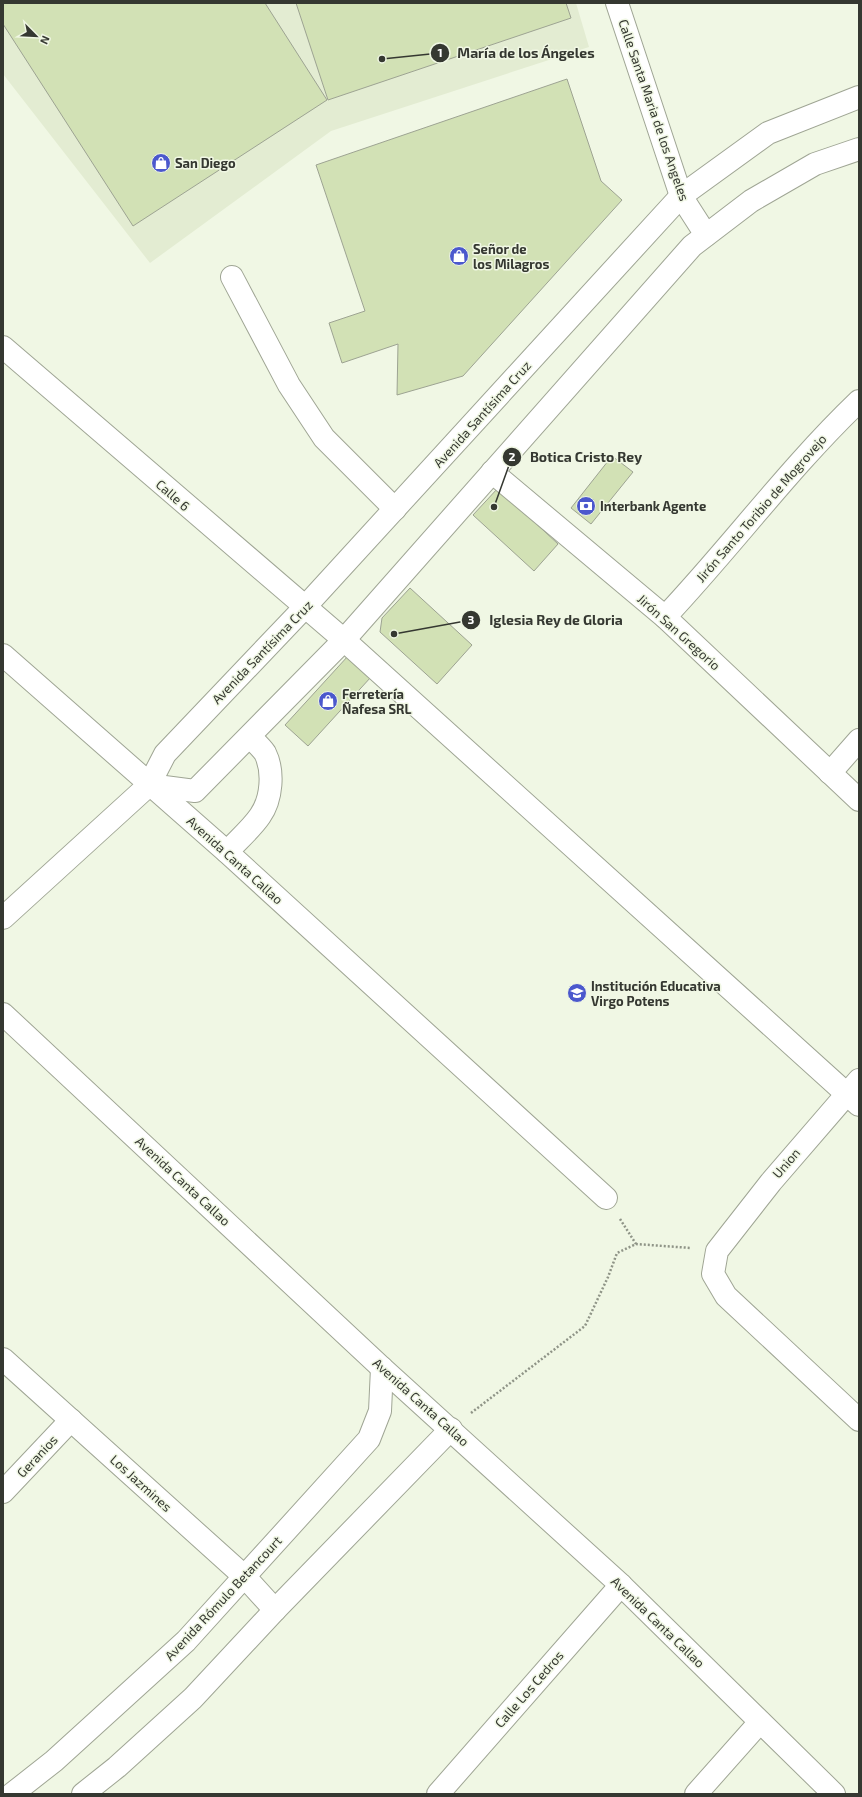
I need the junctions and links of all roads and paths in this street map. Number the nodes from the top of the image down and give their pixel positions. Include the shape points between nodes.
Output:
1 (616, 3) edge
2 (859, 97) edge
3 (859, 149) edge
4 (681, 196) junction
5 (706, 235) junction
6 (232, 277) dead end
7 (3, 347) edge
8 (859, 401) edge
9 (492, 472) junction
10 (395, 509) junction
11 (304, 608) junction
12 (665, 617) junction
13 (344, 640) junction
14 (3, 655) edge
15 (250, 737) junction
16 (859, 740) edge
17 (830, 773) junction
18 (149, 784) junction
19 (859, 800) edge
20 (227, 852) junction
21 (3, 918) edge
22 (3, 1014) edge
23 (855, 1093) edge
24 (606, 1198) dead end
25 (717, 1251) junction
26 (3, 1359) edge
27 (382, 1368) junction
28 (71, 1420) junction
29 (859, 1420) edge
30 (451, 1429) junction
31 (3, 1492) edge
32 (245, 1577) junction
33 (621, 1585) junction
34 (275, 1610) junction
35 (760, 1722) junction
36 (12, 1794) edge
37 (83, 1794) edge
38 (438, 1794) edge
39 (696, 1794) edge
40 (834, 1794) edge

1 - 4 street, Calle Santa Maria de los Angeles
2 - 4 street, Avenida Santísima Cruz via 768,133
3 - 5 street via 815,164 751,201
4 - 5 street, Calle Santa Maria de los Angeles
4 - 10 street, Avenida Santísima Cruz
5 - 9 street via 692,246
6 - 10 street via 289,385 324,438
7 - 11 street, Calle 6
8 - 12 street, Jirón Santo Toribio de Mogrovejo via 830,430
9 - 12 street, Jirón San Gregorio
9 - 13 street
10 - 11 street, Avenida Santísima Cruz
11 - 13 street, Calle 6
11 - 18 street, Avenida Santísima Cruz via 166,754
12 - 17 street, Jirón San Gregorio
13 - 15 street
13 - 23 street, Calle 6
14 - 18 street, Avenida Canta Callao
15 - 18 street via 195,791
15 - 20 street via 264,753 270,768 267,802 260,816
16 - 17 street
17 - 19 street, Jirón San Gregorio
18 - 20 street, Avenida Canta Callao
18 - 21 street, Avenida Santísima Cruz
20 - 24 street, Avenida Canta Callao
22 - 27 street, Avenida Canta Callao
23 - 25 street, Union via 771,1182
25 - 29 street via 713,1274 726,1296
25 - 30 path via 636,1244 617,1253 585,1326
26 - 28 street, Los Jazmines
27 - 30 street, Avenida Canta Callao
27 - 32 street, Avenida Rómulo Betancourt via 380,1411 369,1439
28 - 31 street, Geranios
28 - 32 street, Los Jazmines
30 - 33 street, Avenida Canta Callao
30 - 34 street
32 - 34 street, Los Jazmines
32 - 36 street, Avenida Rómulo Betancourt via 186,1641 54,1761
33 - 35 street, Avenida Canta Callao
33 - 38 street, Calle Los Cedros
34 - 37 street via 193,1698 117,1767
35 - 39 street
35 - 40 street, Avenida Canta Callao

